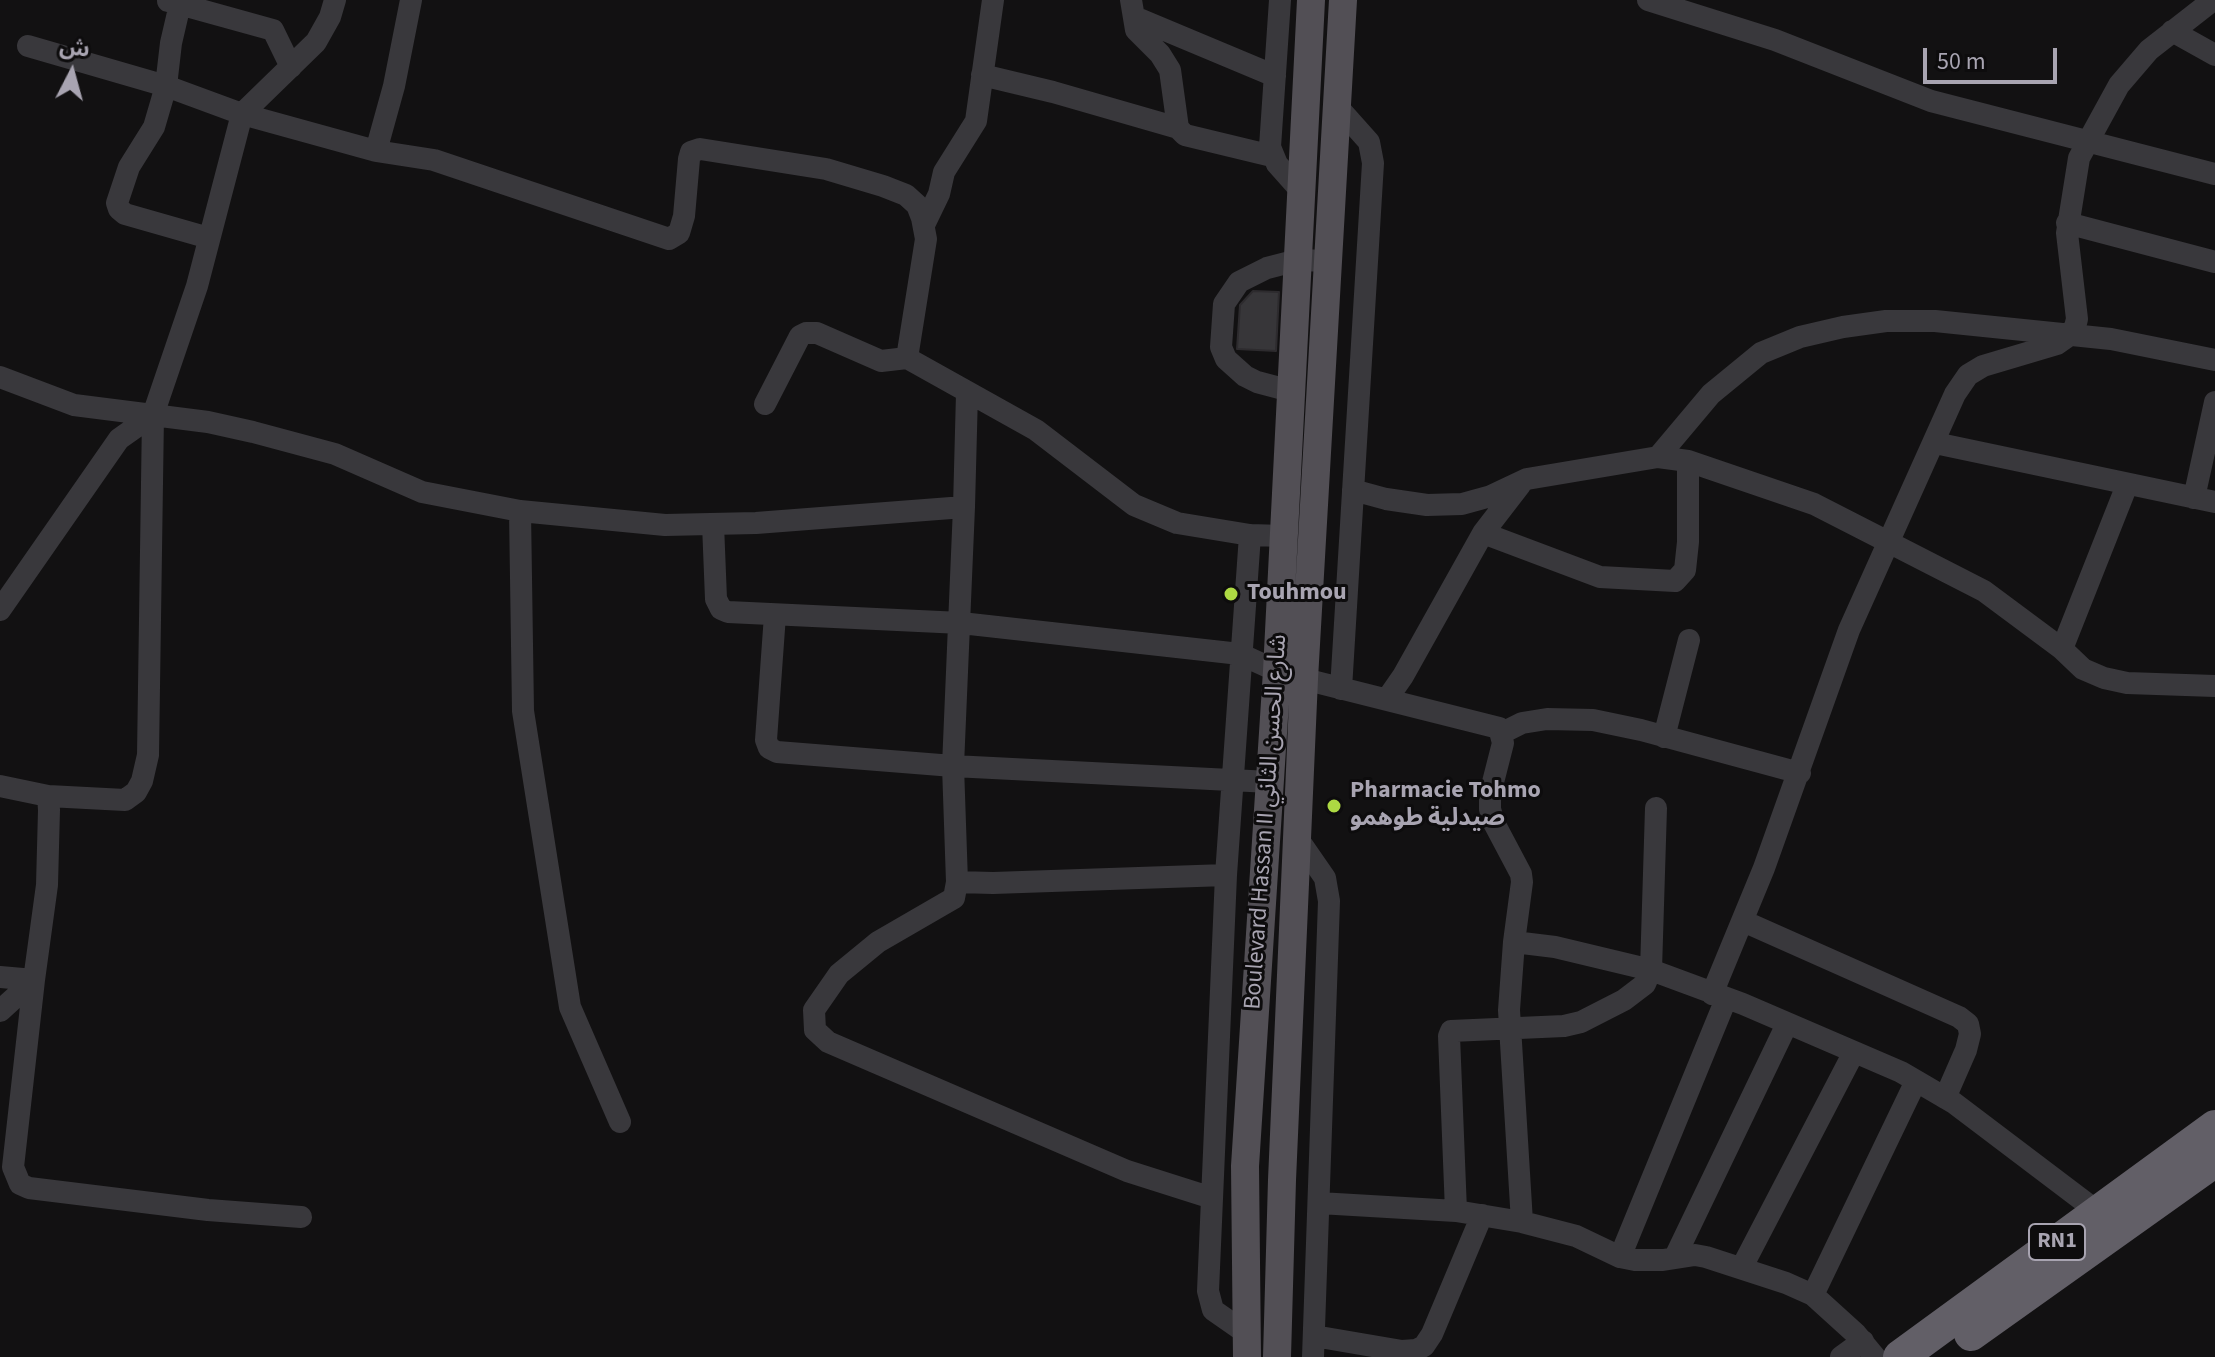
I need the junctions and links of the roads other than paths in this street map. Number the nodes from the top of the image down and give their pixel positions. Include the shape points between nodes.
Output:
1 (335, 0) edge
2 (411, 0) edge
3 (993, 0) edge
4 (1280, 0) edge
5 (1311, 0) edge
6 (1343, 0) edge
7 (1648, 0) edge
8 (2213, 0) edge
9 (175, 2) edge
10 (1133, 9) edge
11 (2172, 31) junction
12 (28, 46) dead end
13 (2215, 55) edge
14 (291, 67) junction
15 (982, 75) junction
16 (1275, 76) junction
17 (166, 86) junction
18 (1336, 105) junction
19 (242, 114) junction
20 (1178, 128) junction
21 (2088, 140) junction
22 (376, 151) junction
23 (1272, 156) junction
24 (2215, 174) edge
25 (1301, 191) junction
26 (2067, 223) junction
27 (924, 225) junction
28 (209, 238) junction
29 (1298, 260) junction
30 (1329, 261) junction
31 (2215, 262) edge
32 (2070, 334) junction
33 (907, 358) junction
34 (2215, 360) edge
35 (0, 377) edge
36 (1291, 391) junction
37 (967, 393) junction
38 (2215, 402) edge
39 (765, 404) dead end
40 (153, 415) junction
41 (1935, 443) junction
42 (1658, 457) junction
43 (1688, 461) junction
44 (1527, 479) junction
45 (2127, 485) junction
46 (1353, 490) junction
47 (2204, 500) edge
48 (964, 507) junction
49 (520, 511) junction
50 (713, 524) junction
51 (1483, 533) junction
52 (1250, 535) junction
53 (1283, 536) junction
54 (1889, 543) junction
55 (0, 610) edge
56 (775, 615) junction
57 (961, 623) junction
58 (1689, 640) dead end
59 (2062, 649) junction
60 (1240, 654) junction
61 (1291, 675) junction
62 (2215, 686) edge
63 (1341, 689) junction
64 (1387, 699) junction
65 (1502, 733) junction
66 (1664, 737) junction
67 (953, 766) junction
68 (1800, 773) junction
69 (1232, 780) junction
70 (1270, 782) junction
71 (0, 786) edge
72 (48, 796) junction
73 (1656, 808) dead end
74 (1298, 839) junction
75 (1226, 875) junction
76 (957, 882) junction
77 (1743, 921) junction
78 (1514, 942) junction
79 (1651, 970) junction
80 (0, 977) edge
81 (34, 980) junction
82 (1719, 997) junction
83 (0, 1011) edge
84 (1787, 1024) junction
85 (1510, 1027) junction
86 (1854, 1052) junction
87 (1916, 1081) junction
88 (1945, 1098) junction
89 (620, 1122) dead end
90 (2215, 1127) edge
91 (2209, 1173) edge
92 (1212, 1198) junction
93 (1319, 1203) junction
94 (1456, 1211) junction
95 (2098, 1212) junction
96 (1482, 1215) junction
97 (301, 1217) dead end
98 (1522, 1222) junction
99 (1620, 1257) junction
100 (1675, 1257) junction
101 (1742, 1267) junction
102 (1813, 1295) junction
103 (1246, 1345) edge
104 (1314, 1346) edge
105 (1869, 1349) edge
106 (1405, 1354) edge
107 (1277, 1357) edge
108 (1841, 1357) edge
109 (1900, 1357) edge
110 (1938, 1357) edge

1 - 14 street via 316,42
2 - 22 street
3 - 15 street
4 - 16 street
5 - 25 main road, Boulevard Hassan II شارع الحسن الثاني
6 - 18 main road, Boulevard Hassan II شارع الحسن الثاني
7 - 21 street via 1775,40 1931,101
8 - 11 street
9 - 14 street via 273,30
9 - 17 street
10 - 16 street
10 - 20 street via 1136,30 1170,70
11 - 13 street
11 - 21 street via 2119,85
12 - 17 street
14 - 19 street
15 - 20 street
15 - 27 street via 976,121 944,172
16 - 23 street
17 - 19 street
17 - 28 street via 154,127 129,167 117,203 125,214
18 - 30 main road, Boulevard Hassan II شارع الحسن الثاني
18 - 46 street via 1369,142 1373,163
19 - 22 street
19 - 28 street
20 - 23 street via 1185,135
21 - 24 street
21 - 26 street via 2075,173
22 - 27 street via 434,160 669,239 679,233 684,216 691,152 700,149 826,169 883,186 917,205
23 - 25 street
25 - 29 main road, Boulevard Hassan II شارع الحسن الثاني
26 - 31 street
26 - 32 street via 2077,319
27 - 33 street
28 - 40 street
29 - 30 street
29 - 36 main road, Boulevard Hassan II شارع الحسن الثاني
29 - 36 street via 1239,282 1224,304 1221,329 1221,347 1232,366 1257,382
30 - 61 main road, Boulevard Hassan II شارع الحسن الثاني
32 - 34 street
32 - 41 street via 2057,344 1968,375
32 - 42 street via 1886,321 1800,337 1761,353 1711,394
33 - 37 street
33 - 39 street via 881,361 806,333
35 - 40 street via 74,405
36 - 53 main road, Boulevard Hassan II شارع الحسن الثاني
37 - 48 street
37 - 52 street via 1036,430 1134,505 1177,523
38 - 47 street
40 - 49 street via 253,432 335,454 422,492
40 - 55 street via 119,439
40 - 72 street via 148,755 142,781 125,800
41 - 45 street
41 - 54 street
42 - 43 street
42 - 44 street
43 - 51 street via 1685,570 1675,581 1600,577
43 - 54 street via 1814,504
44 - 46 street via 1462,504 1427,505
44 - 51 street
45 - 47 street
45 - 59 street
46 - 63 street
48 - 50 street
48 - 57 street
49 - 50 street via 665,525
49 - 89 street via 523,711 570,1007
50 - 56 street via 716,599 721,609
51 - 64 street
52 - 53 street
52 - 60 street
53 - 61 main road, Boulevard Hassan II شارع الحسن الثاني
54 - 59 street via 1984,591
54 - 68 street via 1849,630
56 - 57 street
56 - 67 street via 769,748
57 - 60 street
57 - 67 street
58 - 66 street
59 - 62 street via 2083,669 2104,678
60 - 61 street
60 - 69 street
61 - 63 street
61 - 70 main road, Boulevard Hassan II شارع الحسن الثاني
61 - 74 main road, Boulevard Hassan II شارع الحسن الثاني
63 - 64 street
64 - 65 street via 1491,724
65 - 66 street via 1522,723 1570,718
65 - 78 street via 1490,809 1521,874
66 - 68 street
67 - 69 street
67 - 76 street
68 - 77 street
69 - 70 street
69 - 75 street
70 - 103 main road, Boulevard Hassan II شارع الحسن الثاني via 1245,1166
71 - 72 street
72 - 81 street via 47,885
73 - 79 street
74 - 93 street via 1325,878 1329,901
74 - 107 main road, Boulevard Hassan II شارع الحسن الثاني
75 - 76 street
75 - 92 street
76 - 92 street via 954,898 878,942 839,974 814,1010 815,1030 828,1042 1127,1171
77 - 82 street
77 - 88 street via 1968,1024 1966,1050
78 - 79 street
78 - 85 street
79 - 82 street
79 - 85 street via 1639,990 1581,1022
80 - 81 street
81 - 83 street
81 - 97 street via 13,1167 20,1184
82 - 84 street
82 - 99 street
84 - 86 street
84 - 100 street
85 - 94 street via 1457,1029 1449,1036
85 - 98 street
86 - 87 street
86 - 101 street
87 - 88 street
87 - 102 street
88 - 95 street
90 - 95 highway, RN1
91 - 110 highway, RN1
92 - 103 street via 1209,1299
93 - 94 street
93 - 104 street
94 - 96 street
95 - 109 highway, RN1
96 - 98 street
96 - 106 street via 1432,1334 1424,1346
98 - 99 street via 1576,1236
99 - 100 street
100 - 101 street via 1695,1255
101 - 102 street
102 - 105 street
104 - 106 street
105 - 108 street

